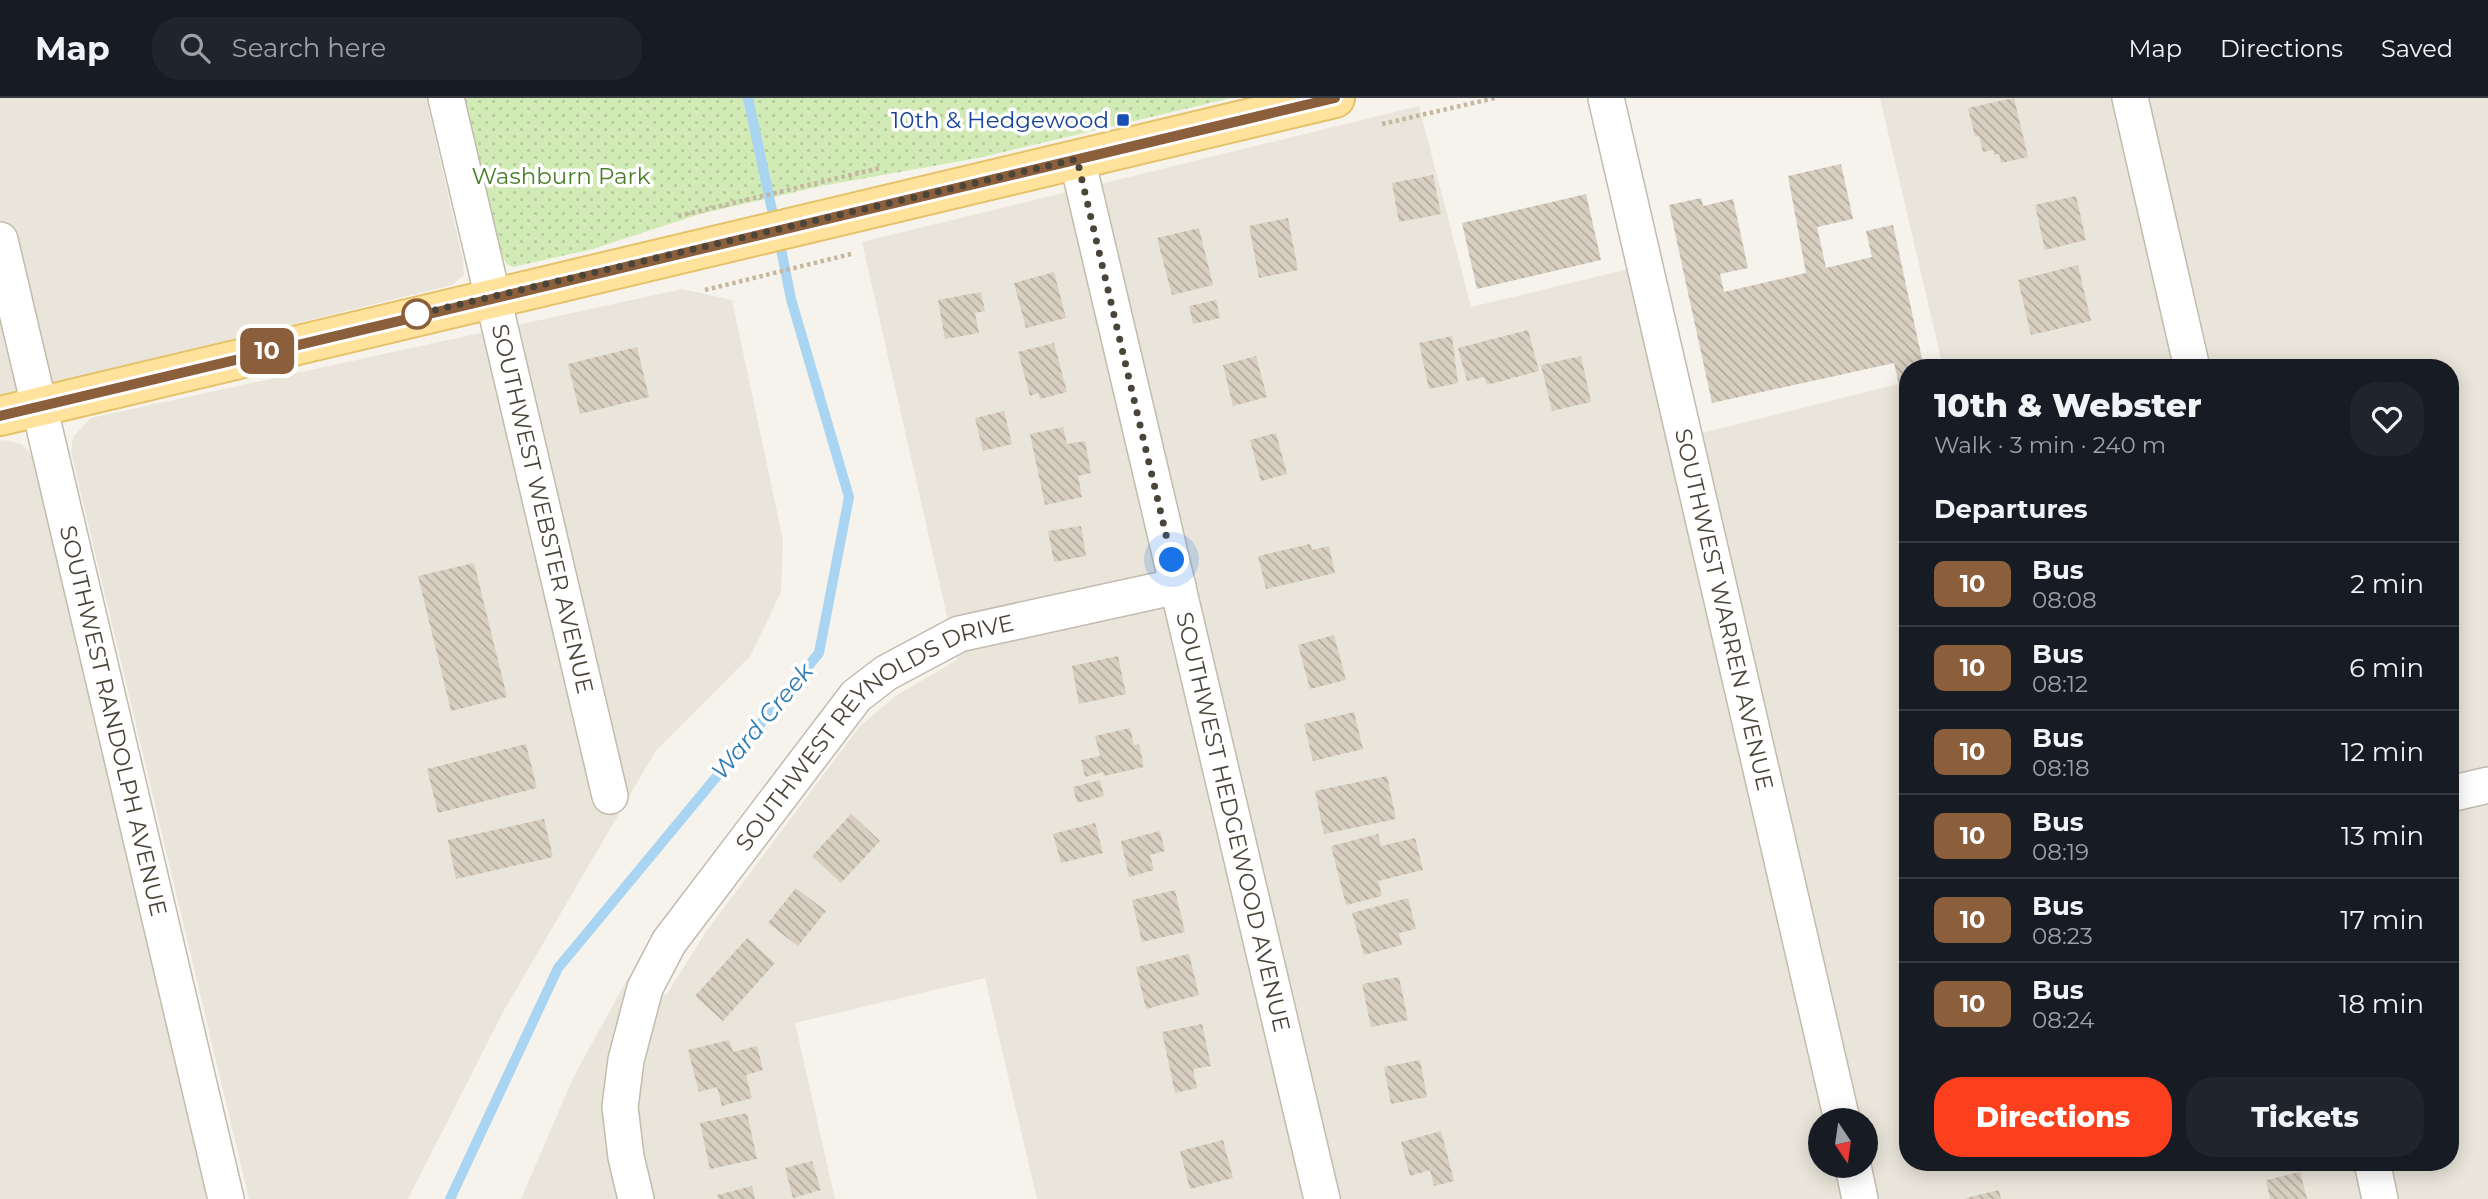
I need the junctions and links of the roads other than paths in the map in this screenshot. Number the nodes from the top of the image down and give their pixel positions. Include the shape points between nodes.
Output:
1 (446, 98) edge
2 (1335, 98) edge
3 (1606, 98) edge
4 (2130, 98) edge
5 (1077, 159) junction
6 (0, 240) edge
7 (494, 296) junction
8 (2190, 359) edge
9 (40, 406) junction
10 (0, 416) edge
11 (1178, 586) junction
12 (2488, 785) edge
13 (2459, 792) edge
14 (610, 796) dead end
15 (1839, 1108) edge
16 (2374, 1171) edge
17 (1856, 1178) edge
18 (226, 1199) edge
19 (636, 1199) edge
20 (1322, 1199) edge
21 (1860, 1199) edge
22 (2380, 1199) edge

1 - 7 street, SOUTHWEST WEBSTER AVENUE
2 - 5 main road
3 - 15 street, SOUTHWEST WARREN AVENUE
4 - 8 street
5 - 7 main road
5 - 11 street, SOUTHWEST HEDGEWOOD AVENUE
6 - 9 street, SOUTHWEST RANDOLPH AVENUE
7 - 9 main road
7 - 14 street, SOUTHWEST WEBSTER AVENUE
9 - 10 main road
9 - 18 street, SOUTHWEST RANDOLPH AVENUE
11 - 19 street, SOUTHWEST REYNOLDS DRIVE via 959,634 886,673 856,696 669,942 645,988 631,1037 620,1107
11 - 20 street, SOUTHWEST HEDGEWOOD AVENUE
12 - 13 street
16 - 22 street
17 - 21 street

